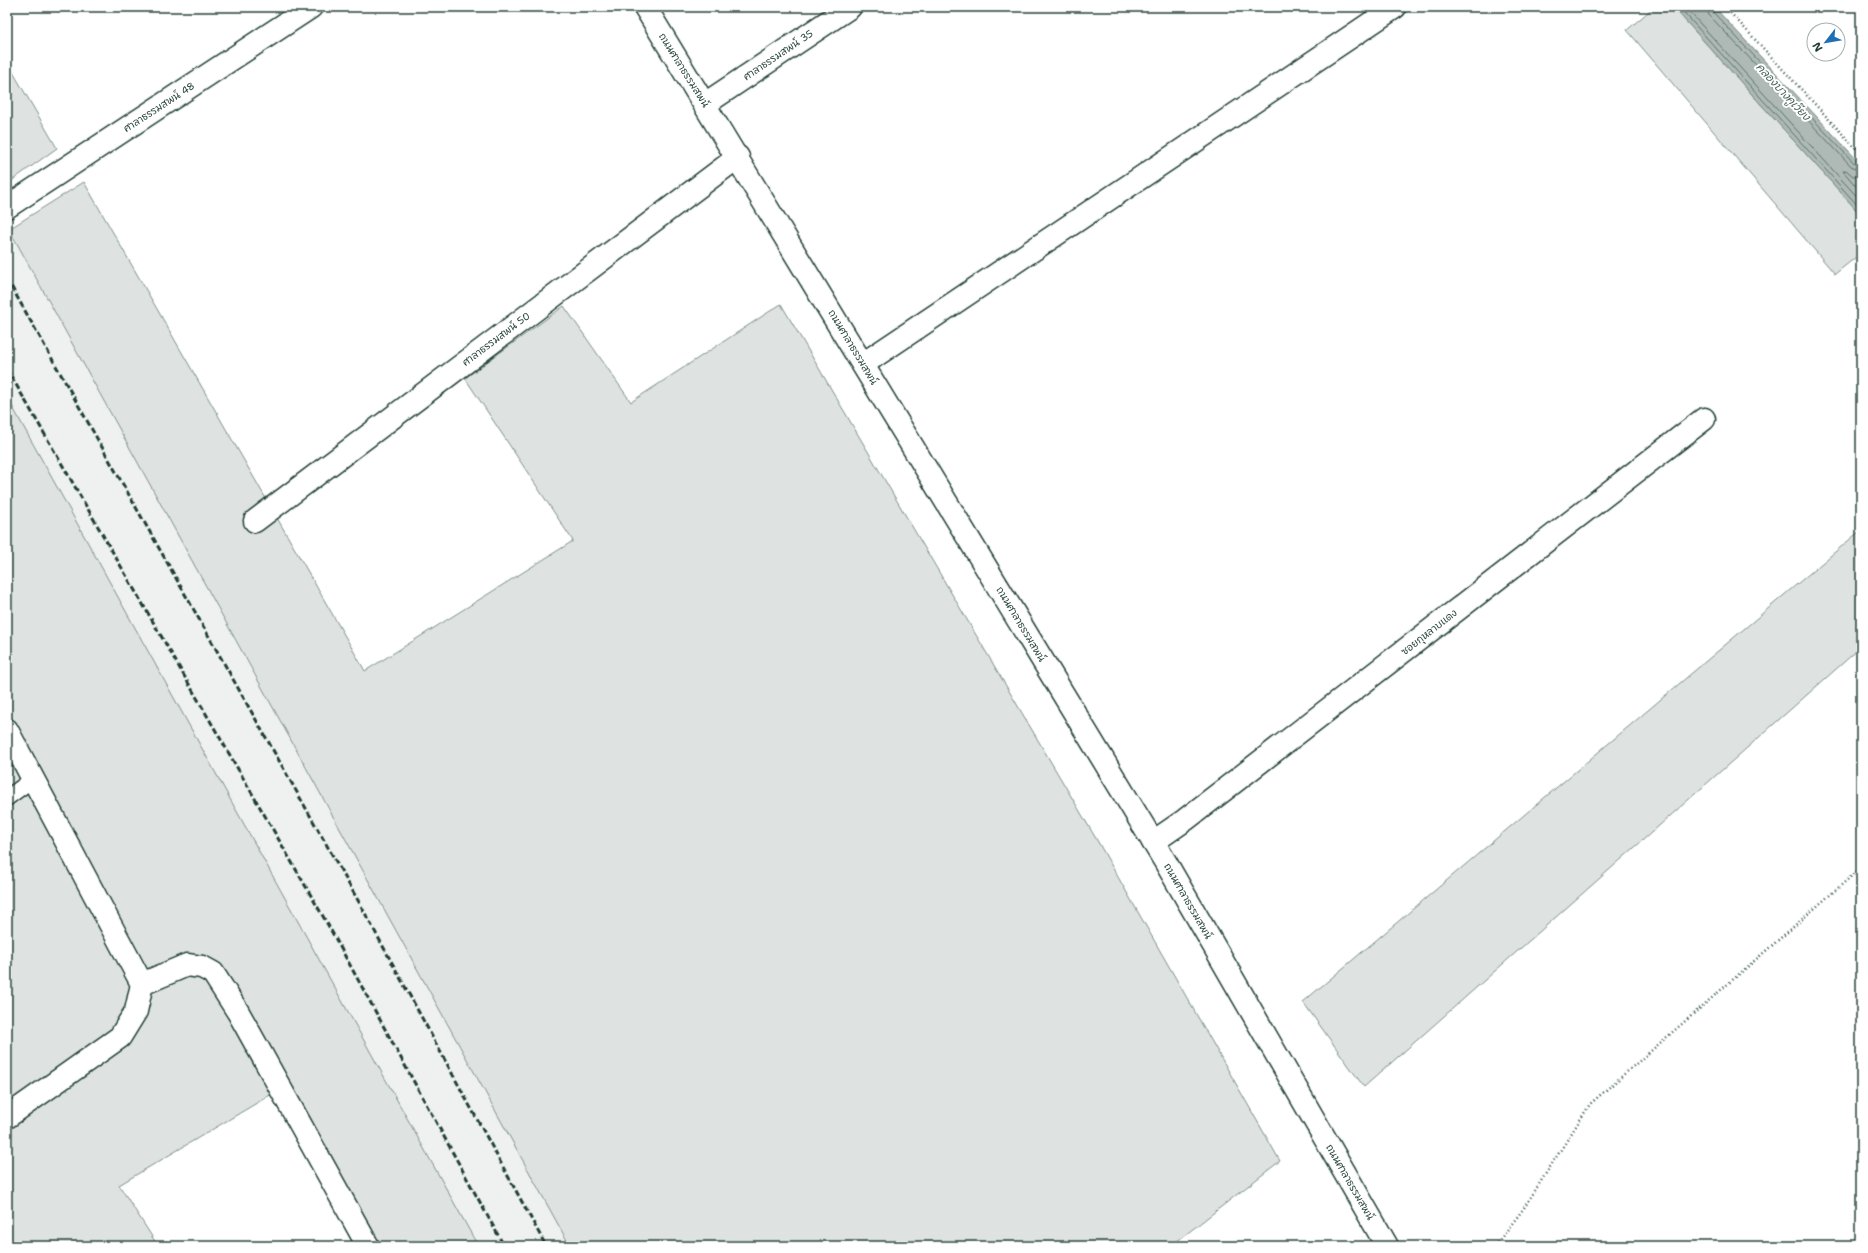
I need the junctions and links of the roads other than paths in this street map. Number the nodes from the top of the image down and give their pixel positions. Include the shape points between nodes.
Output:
1 (311, 7) edge
2 (850, 7) edge
3 (1395, 7) edge
4 (650, 9) edge
5 (705, 104) junction
6 (738, 157) junction
7 (7, 207) edge
8 (863, 364) junction
9 (1704, 419) dead end
10 (255, 521) dead end
11 (7, 730) edge
12 (33, 779) junction
13 (7, 798) edge
14 (1153, 842) junction
15 (142, 984) junction
16 (7, 1117) edge
17 (368, 1246) edge
18 (1387, 1246) edge

1 - 7 street, ศาลาธรรมสพน์ 48
2 - 5 street, ศาลาธรรมสพน์ 35
3 - 8 street
4 - 5 street, ถนนศาลาธรรมสพน์
5 - 6 street, ถนนศาลาธรรมสพน์
6 - 8 street, ถนนศาลาธรรมสพน์
6 - 10 street, ศาลาธรรมสพน์ 50
8 - 14 street, ถนนศาลาธรรมสพน์
9 - 14 street, ซอยกุหลาบแดง via 1191,816
11 - 12 street
12 - 13 lane
12 - 15 street
14 - 18 street, ถนนศาลาธรรมสพน์
15 - 16 street via 136,1011 120,1037
15 - 17 street via 187,965 202,967 213,973 242,1019

